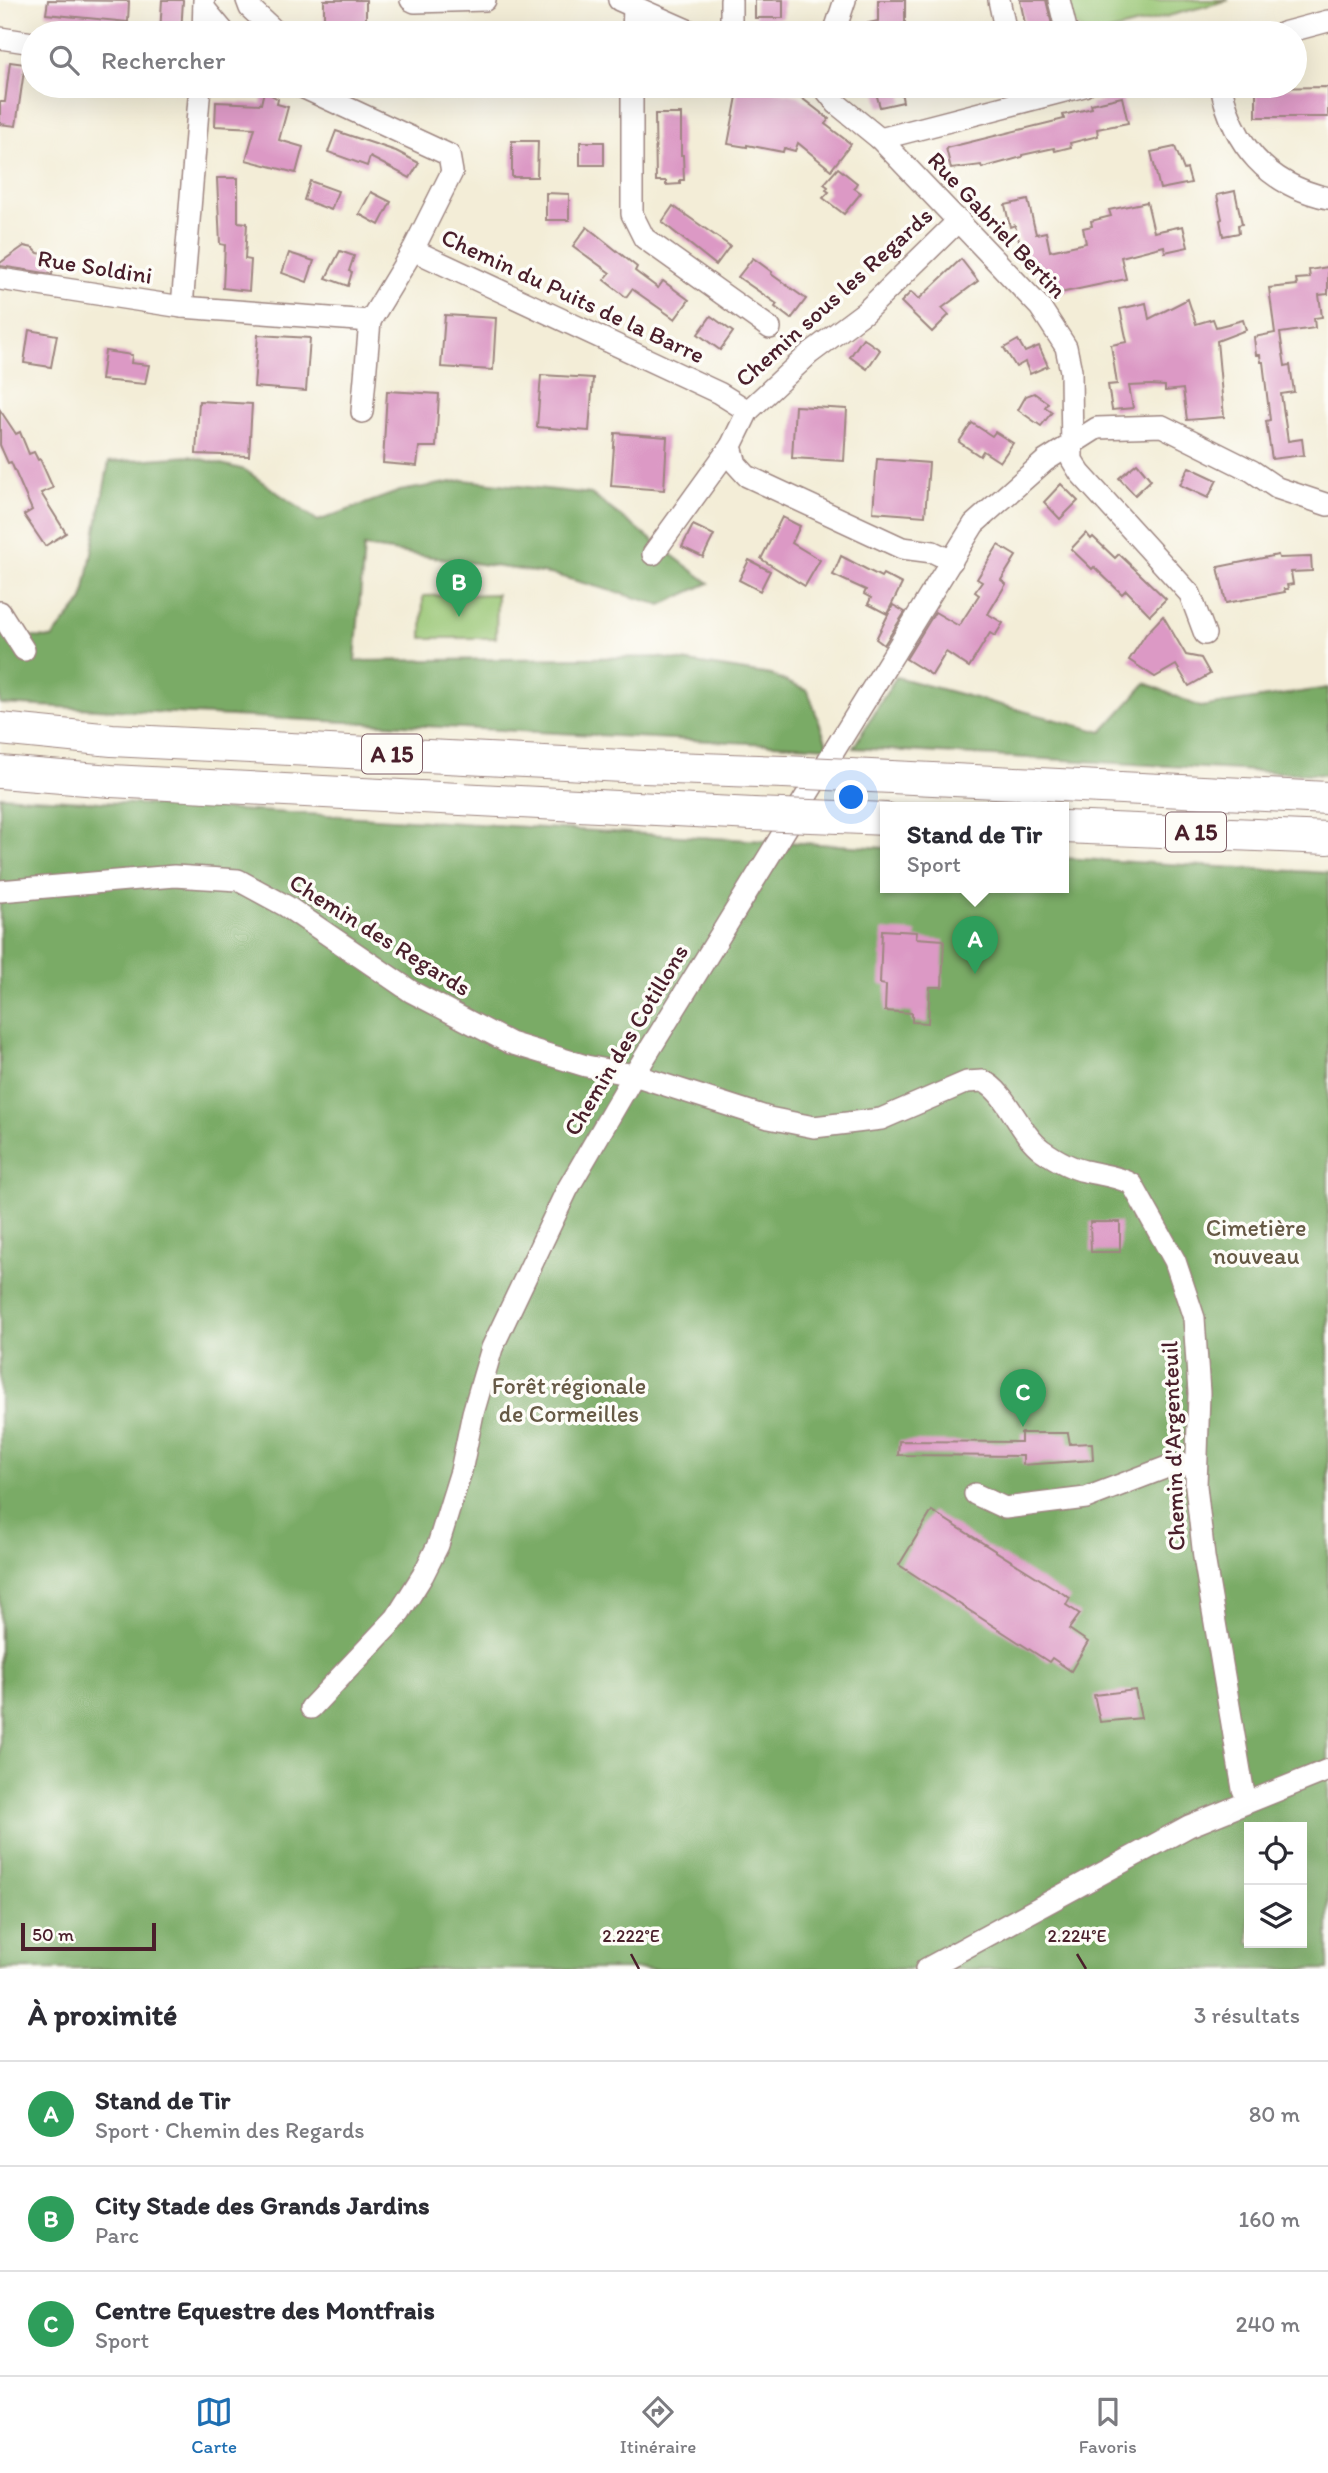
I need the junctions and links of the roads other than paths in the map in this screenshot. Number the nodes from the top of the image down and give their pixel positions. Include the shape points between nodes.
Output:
1 (247, 0) edge
2 (411, 0) edge
3 (485, 0) edge
4 (730, 0) edge
5 (845, 0) edge
6 (999, 0) edge
7 (1059, 0) edge
8 (204, 4) edge
9 (626, 4) edge
10 (216, 21) edge
11 (264, 21) edge
12 (666, 21) edge
13 (731, 21) edge
14 (838, 21) edge
15 (1003, 21) edge
16 (1064, 21) edge
17 (1328, 21) edge
18 (1307, 27) edge
19 (0, 38) edge
20 (21, 41) edge
21 (199, 98) edge
22 (327, 98) edge
23 (632, 98) edge
24 (832, 98) edge
25 (1038, 98) edge
26 (1224, 98) edge
27 (880, 139) junction
28 (1328, 198) edge
29 (959, 220) junction
30 (413, 250) junction
31 (0, 279) edge
32 (182, 307) junction
33 (370, 321) junction
34 (771, 328) dead end
35 (748, 411) junction
36 (362, 412) dead end
37 (1071, 445) junction
38 (731, 446) junction
39 (1328, 505) edge
40 (653, 554) dead end
41 (952, 561) junction
42 (0, 612) edge
43 (1205, 634) dead end
44 (24, 650) dead end
45 (0, 729) edge
46 (0, 772) edge
47 (1328, 798) edge
48 (880, 819) edge
49 (1069, 827) edge
50 (1328, 838) edge
51 (0, 891) edge
52 (634, 1075) junction
53 (1132, 1184) joint
54 (1196, 1464) junction
55 (975, 1494) dead end
56 (311, 1708) dead end
57 (1328, 1770) edge
58 (1248, 1801) junction
59 (926, 1969) edge

1 - 11 street
2 - 3 street
4 - 13 street
5 - 14 street
6 - 15 street
7 - 16 street
8 - 10 street
9 - 12 street
17 - 18 street
19 - 20 street
21 - 32 street
22 - 30 street, Chemin du Puits de la Barre via 449,155 452,172
23 - 34 street via 632,214 644,238
24 - 27 street, Rue Gabriel Bertin
25 - 27 street
26 - 28 street via 1229,120 1253,156 1287,185
27 - 29 street, Rue Gabriel Bertin
29 - 35 street, Chemin sous les Regards via 865,312 809,354
29 - 37 street, Rue Gabriel Bertin via 1040,307 1066,347 1071,371
30 - 33 street, Chemin du Puits de la Barre
30 - 35 street, Chemin du Puits de la Barre via 719,393
31 - 32 street, Rue Soldini
32 - 33 street
33 - 36 street
35 - 38 street, Chemin sous les Regards
37 - 39 street, Chemin des Cotillons via 1097,428 1162,426 1277,488
37 - 41 street, Chemin des Cotillons via 1045,461 974,524
37 - 43 street, Rue Gabriel Bertin via 1072,460 1080,473 1190,594
38 - 40 street, Chemin sous les Regards
38 - 41 street via 736,464 747,476 902,548 933,552
41 - 52 street, Chemin des Cotillons
42 - 44 street
45 - 47 highway, A 15, bridge via 112,740
46 - 48 highway, A 15, bridge via 111,782
49 - 50 highway, A 15
51 - 52 street, Chemin des Regards via 174,876 238,880 286,906 412,992 510,1044
52 - 53 street, Chemin des Regards via 769,1118 814,1127 881,1119 967,1082 983,1081 997,1092 1041,1149 1082,1171
52 - 56 street, Chemin des Cotillons via 567,1190 492,1348 461,1471 433,1555 396,1618
53 - 54 street, Chemin d'Argenteuil via 1175,1261 1194,1318 1199,1393
54 - 55 street via 1170,1466 1086,1498 1005,1508
54 - 58 street, Chemin d'Argenteuil via 1203,1557
57 - 58 street
58 - 59 street via 1189,1826

